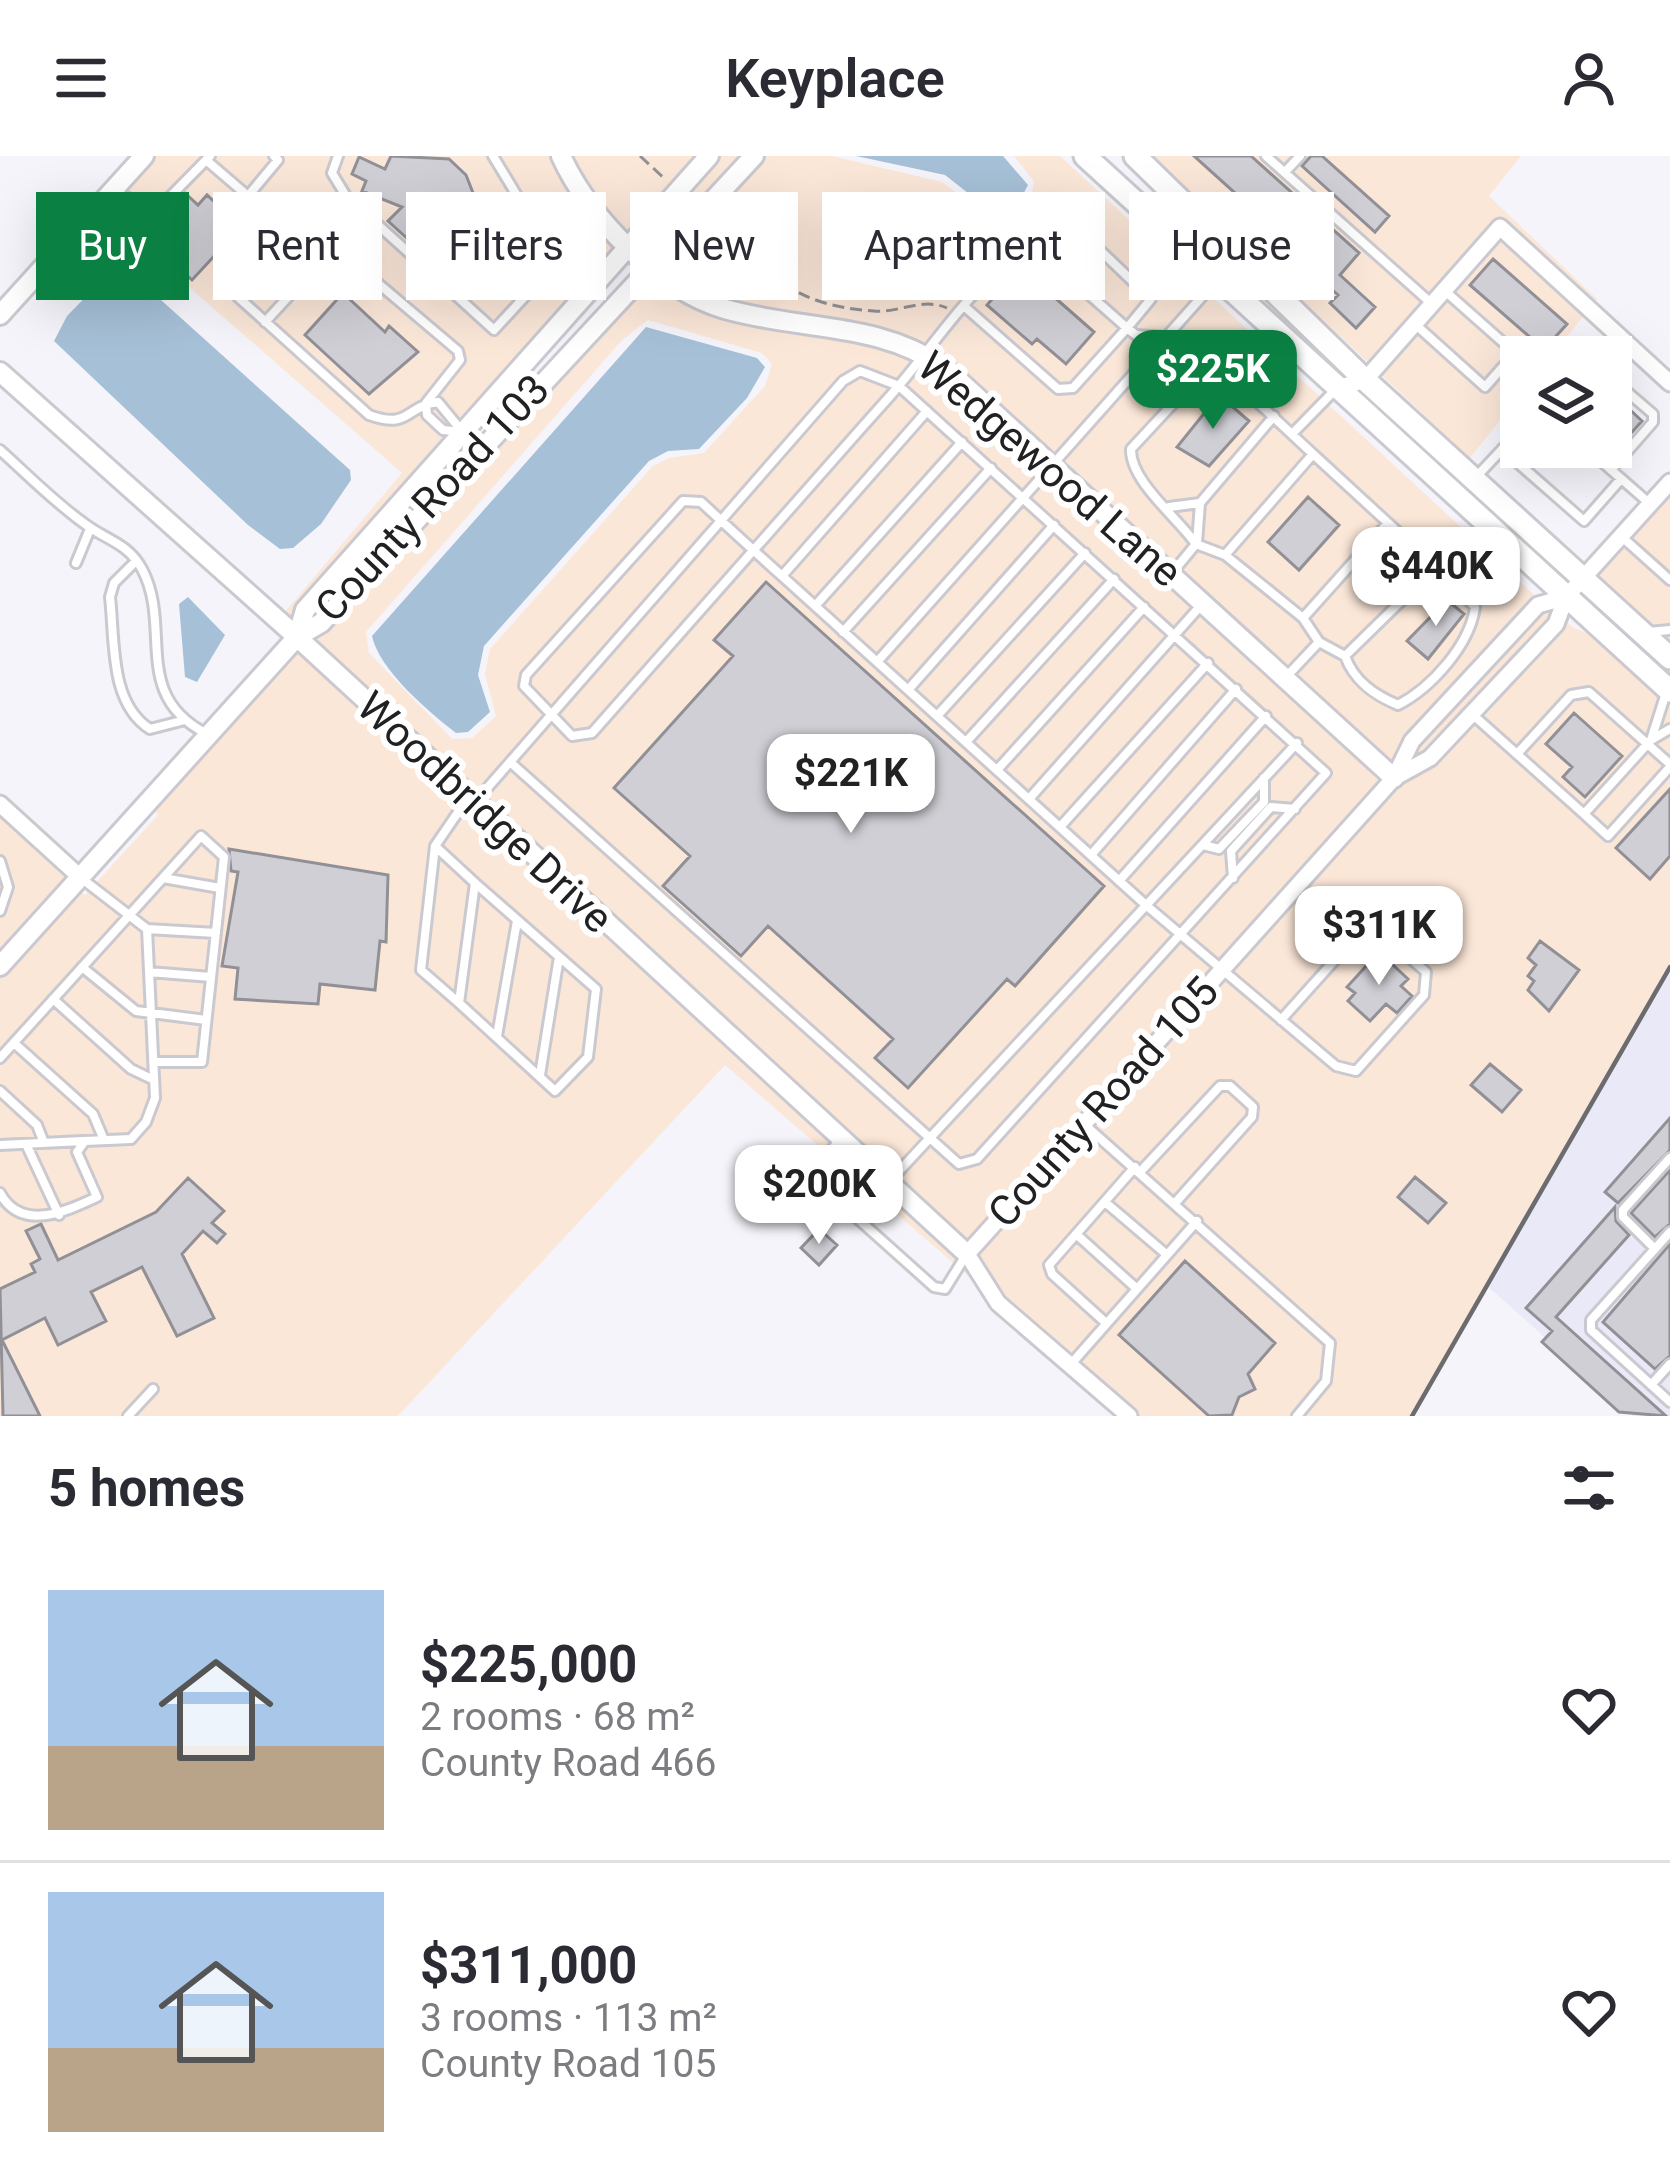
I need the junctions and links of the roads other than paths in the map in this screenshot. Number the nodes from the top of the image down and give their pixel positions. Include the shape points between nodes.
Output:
1 (144, 156) edge
2 (274, 156) edge
3 (338, 156) edge
4 (493, 156) edge
5 (560, 156) edge
6 (709, 156) edge
7 (754, 156) edge
8 (1085, 156) edge
9 (1136, 156) edge
10 (1266, 156) edge
11 (1300, 156) edge
12 (208, 158) edge
13 (1285, 172) junction
14 (113, 190) junction
15 (515, 192) edge
16 (720, 192) edge
17 (1129, 196) edge
18 (629, 245) junction
19 (1105, 255) edge
20 (382, 284) edge
21 (630, 288) edge
22 (1444, 290) junction
23 (245, 300) edge
24 (286, 300) edge
25 (522, 300) edge
26 (704, 300) edge
27 (970, 300) edge
28 (1095, 300) edge
29 (1199, 300) edge
30 (1242, 300) edge
31 (461, 301) joint
32 (1432, 304) junction
33 (965, 307) junction
34 (0, 315) edge
35 (266, 322) junction
36 (1415, 323) junction
37 (1127, 328) junction
38 (1166, 337) junction
39 (926, 355) junction
40 (0, 372) edge
41 (1365, 380) junction
42 (1670, 383) edge
43 (899, 386) junction
44 (1338, 388) junction
45 (1632, 396) edge
46 (426, 403) junction
47 (927, 411) junction
48 (1274, 416) junction
49 (462, 432) junction
50 (1292, 434) junction
51 (962, 442) junction
52 (1632, 446) edge
53 (479, 448) junction
54 (0, 450) edge
55 (1500, 451) edge
56 (1313, 454) junction
57 (1052, 465) junction
58 (991, 468) junction
59 (1524, 468) edge
60 (1609, 468) edge
61 (1611, 470) joint
62 (1622, 478) junction
63 (1474, 480) junction
64 (1670, 482) edge
65 (1023, 497) junction
66 (1457, 498) junction
67 (1200, 502) junction
68 (1650, 504) junction
69 (1169, 507) junction
70 (721, 521) junction
71 (1388, 524) junction
72 (1054, 525) junction
73 (90, 529) junction
74 (1621, 536) junction
75 (1196, 544) junction
76 (754, 550) junction
77 (1085, 553) junction
78 (1225, 555) junction
79 (136, 561) junction
80 (76, 563) dead end
81 (1436, 567) junction
82 (1171, 574) junction
83 (782, 576) junction
84 (1114, 579) junction
85 (1582, 579) junction
86 (1670, 580) edge
87 (1566, 597) junction
88 (1203, 603) junction
89 (815, 606) junction
90 (1144, 607) junction
91 (1303, 617) junction
92 (1670, 629) edge
93 (1640, 631) junction
94 (843, 632) junction
95 (1175, 634) junction
96 (297, 637) junction
97 (1319, 642) junction
98 (1345, 656) junction
99 (1670, 658) edge
100 (877, 662) junction
101 (1208, 663) junction
102 (1285, 679) junction
103 (1237, 689) junction
104 (908, 690) junction
105 (1669, 690) edge
106 (1472, 714) junction
107 (937, 716) junction
108 (1266, 716) junction
109 (550, 717) junction
110 (182, 721) junction
111 (1670, 729) edge
112 (208, 735) junction
113 (966, 742) junction
114 (1649, 742) junction
115 (1297, 743) junction
116 (1517, 754) junction
117 (510, 762) junction
118 (1670, 766) edge
119 (997, 770) junction
120 (1264, 778) junction
121 (1394, 778) junction
122 (1029, 799) junction
123 (471, 800) junction
124 (0, 804) edge
125 (1295, 809) junction
126 (1584, 814) junction
127 (1060, 827) junction
128 (1203, 845) junction
129 (435, 846) junction
130 (1090, 855) junction
131 (0, 861) edge
132 (80, 877) junction
133 (164, 878) junction
134 (1233, 878) junction
135 (1119, 881) junction
136 (475, 883) junction
137 (220, 888) junction
138 (1147, 905) junction
139 (0, 911) edge
140 (127, 918) junction
141 (517, 920) junction
142 (148, 929) junction
143 (216, 933) junction
144 (1181, 934) junction
145 (559, 956) junction
146 (0, 966) edge
147 (82, 967) junction
148 (1223, 969) junction
149 (148, 972) junction
150 (211, 977) junction
151 (53, 999) junction
152 (460, 1004) junction
153 (150, 1016) junction
154 (206, 1020) junction
155 (1281, 1020) junction
156 (497, 1038) junction
157 (14, 1042) junction
158 (0, 1058) edge
159 (154, 1062) junction
160 (539, 1077) junction
161 (154, 1080) junction
162 (0, 1091) edge
163 (1084, 1124) junction
164 (929, 1137) junction
165 (104, 1140) junction
166 (840, 1140) junction
167 (85, 1141) junction
168 (44, 1143) junction
169 (26, 1144) junction
170 (0, 1145) edge
171 (1670, 1158) edge
172 (1138, 1169) junction
173 (888, 1183) junction
174 (0, 1193) edge
175 (1105, 1202) junction
176 (1176, 1202) junction
177 (59, 1215) junction
178 (1197, 1221) junction
179 (1670, 1232) edge
180 (1076, 1234) junction
181 (1655, 1249) junction
182 (967, 1254) junction
183 (1166, 1254) junction
184 (1136, 1288) junction
185 (1106, 1323) junction
186 (1670, 1364) edge
187 (1070, 1365) junction
188 (1651, 1385) junction
189 (153, 1389) dead end
190 (1670, 1402) edge
191 (128, 1416) edge
192 (1130, 1416) edge
193 (1297, 1416) edge

1 - 14 street
2 - 12 lane via 248,196
3 - 31 lane via 332,173 346,196
4 - 15 lane
5 - 18 street via 587,202
6 - 18 street, County Road 103
7 - 16 street, County Road 103
8 - 17 main road
9 - 41 main road
10 - 13 lane
11 - 13 lane
12 - 14 lane via 155,212
13 - 32 lane
14 - 34 street
18 - 49 street, County Road 103
19 - 37 lane via 1151,299
20 - 46 lane via 458,351 460,360
21 - 53 street, County Road 103
22 - 32 street
22 - 36 lane via 1515,353 1484,387
22 - 42 street via 1500,227
23 - 35 lane
24 - 35 lane
25 - 31 lane via 494,330
26 - 39 street, Wedgewood Lane via 870,333
27 - 33 lane
28 - 37 lane
29 - 38 lane
30 - 44 main road
32 - 36 street
33 - 37 lane via 1058,389 1072,388
33 - 39 lane
35 - 46 lane via 368,415 407,419
36 - 41 street
37 - 38 lane
38 - 57 lane
39 - 43 lane
39 - 57 street, Wedgewood Lane
40 - 96 street, Woodbridge Drive
41 - 44 street
41 - 63 main road
43 - 47 lane
43 - 70 lane via 860,371 843,381
43 - 76 lane
44 - 50 lane
44 - 66 main road
45 - 52 lane via 1653,414
46 - 49 lane via 438,402
46 - 49 lane via 443,430
47 - 51 lane
47 - 83 lane
48 - 50 lane
48 - 67 lane
48 - 69 lane via 1209,365 1131,449 1141,482
49 - 53 street
49 - 96 street, County Road 103 via 305,610
50 - 56 lane
51 - 58 lane
51 - 89 lane
53 - 96 street, County Road 103 via 321,623
54 - 73 lane
55 - 63 lane
56 - 71 lane
56 - 78 lane
57 - 65 lane
57 - 82 street, Wedgewood Lane
58 - 65 lane
58 - 94 lane
59 - 62 lane via 1584,521
60 - 61 lane
61 - 62 lane
62 - 68 lane
63 - 66 lane
63 - 85 main road
64 - 68 street
65 - 72 lane
65 - 100 lane
66 - 87 main road
67 - 69 lane
67 - 75 lane
68 - 74 street
69 - 75 lane
70 - 76 lane
70 - 109 lane
70 - 109 lane via 701,502 682,501 526,675 528,695
71 - 81 lane
71 - 91 lane
72 - 77 lane
72 - 104 lane
73 - 79 lane via 118,539
73 - 80 lane
74 - 85 street
74 - 86 lane
75 - 78 lane
75 - 82 lane
76 - 83 lane
76 - 109 lane via 592,733 572,736
77 - 84 lane
77 - 107 lane
78 - 91 lane
79 - 110 lane via 164,689
79 - 110 lane via 110,597 121,694 150,729
81 - 98 lane
81 - 98 lane via 1474,607 1473,624 1413,697 1398,705 1378,696
82 - 88 street, Wedgewood Lane
83 - 89 lane
84 - 90 lane
84 - 113 lane
85 - 87 street
85 - 93 main road
87 - 105 main road
87 - 106 street, County Road 105 via 1556,624
87 - 121 street, County Road 105 via 1538,605 1412,741
88 - 95 lane
88 - 102 street, Wedgewood Lane
89 - 94 lane
90 - 95 lane
90 - 119 lane
91 - 97 lane
92 - 93 lane
93 - 99 main road
94 - 100 lane
95 - 101 lane
95 - 122 lane
96 - 112 street
96 - 123 street, Woodbridge Drive
97 - 98 lane
97 - 102 lane
100 - 104 lane
101 - 103 lane
101 - 127 lane
102 - 121 street, Wedgewood Lane
103 - 108 lane
103 - 130 lane
104 - 107 lane
105 - 114 lane
106 - 116 lane
106 - 121 street, County Road 105 via 1430,758
107 - 113 lane
108 - 115 lane
108 - 135 lane
109 - 117 lane
110 - 112 lane
111 - 114 lane
112 - 132 street
113 - 119 lane
114 - 116 lane via 1579,692
114 - 118 lane
114 - 126 lane
115 - 120 lane
115 - 125 lane via 1326,773
116 - 126 lane
117 - 123 lane
117 - 164 lane
118 - 126 lane via 1608,836
119 - 122 lane
120 - 128 lane
120 - 128 lane via 1256,812 1219,849
121 - 148 street, County Road 105
122 - 127 lane
123 - 129 lane
123 - 166 street, Woodbridge Drive
124 - 132 street
125 - 134 lane
125 - 134 lane via 1271,807 1261,817 1231,851
127 - 130 lane
128 - 138 lane
129 - 136 lane
129 - 152 lane via 421,970
130 - 135 lane
131 - 139 lane via 8,886
132 - 140 lane
132 - 146 street
133 - 137 lane
133 - 137 lane via 202,836 224,856
133 - 140 lane
134 - 144 lane
135 - 138 lane
136 - 141 lane
136 - 152 lane
137 - 143 lane
138 - 144 lane
138 - 164 lane
140 - 142 lane
140 - 147 lane
141 - 145 lane
141 - 156 lane
142 - 143 lane
142 - 149 lane
143 - 150 lane
144 - 148 lane
144 - 164 lane via 977,1159 959,1164
145 - 160 lane
145 - 160 lane via 596,989 588,1057 555,1091
147 - 151 lane
147 - 153 lane
148 - 155 lane
148 - 163 street, County Road 105
149 - 150 lane
149 - 153 lane
150 - 154 lane
151 - 157 lane
151 - 161 lane
152 - 156 lane
153 - 154 lane
153 - 159 lane
154 - 159 lane via 202,1062
155 - 155 lane via 1369,922 1426,972 1424,995 1355,1070 1336,1066
156 - 160 lane
157 - 158 lane
157 - 165 lane via 93,1114
159 - 161 lane
161 - 165 lane via 146,1122 131,1139
162 - 168 lane via 38,1125
163 - 172 lane
163 - 182 street, County Road 105
164 - 173 lane
165 - 167 lane
166 - 173 street, Woodbridge Drive
166 - 182 lane via 814,1176 918,1273 945,1289
167 - 168 lane
167 - 177 lane via 77,1152 97,1197
168 - 169 lane
169 - 170 lane
169 - 177 lane
171 - 181 lane via 1623,1210
172 - 175 lane
172 - 176 lane
172 - 176 lane via 1220,1086 1230,1086 1252,1117
173 - 182 street, Woodbridge Drive
174 - 177 lane via 22,1215
175 - 180 lane
175 - 183 lane
176 - 178 lane
178 - 183 lane
178 - 193 lane via 1330,1343 1326,1381
179 - 181 lane
180 - 184 lane
180 - 185 lane via 1049,1265 1052,1274
181 - 188 lane via 1591,1320 1591,1330
182 - 187 street, County Road 105 via 998,1303
183 - 184 lane
184 - 185 lane
185 - 187 lane
186 - 188 lane
187 - 192 street, County Road 105
188 - 190 lane
189 - 191 lane

